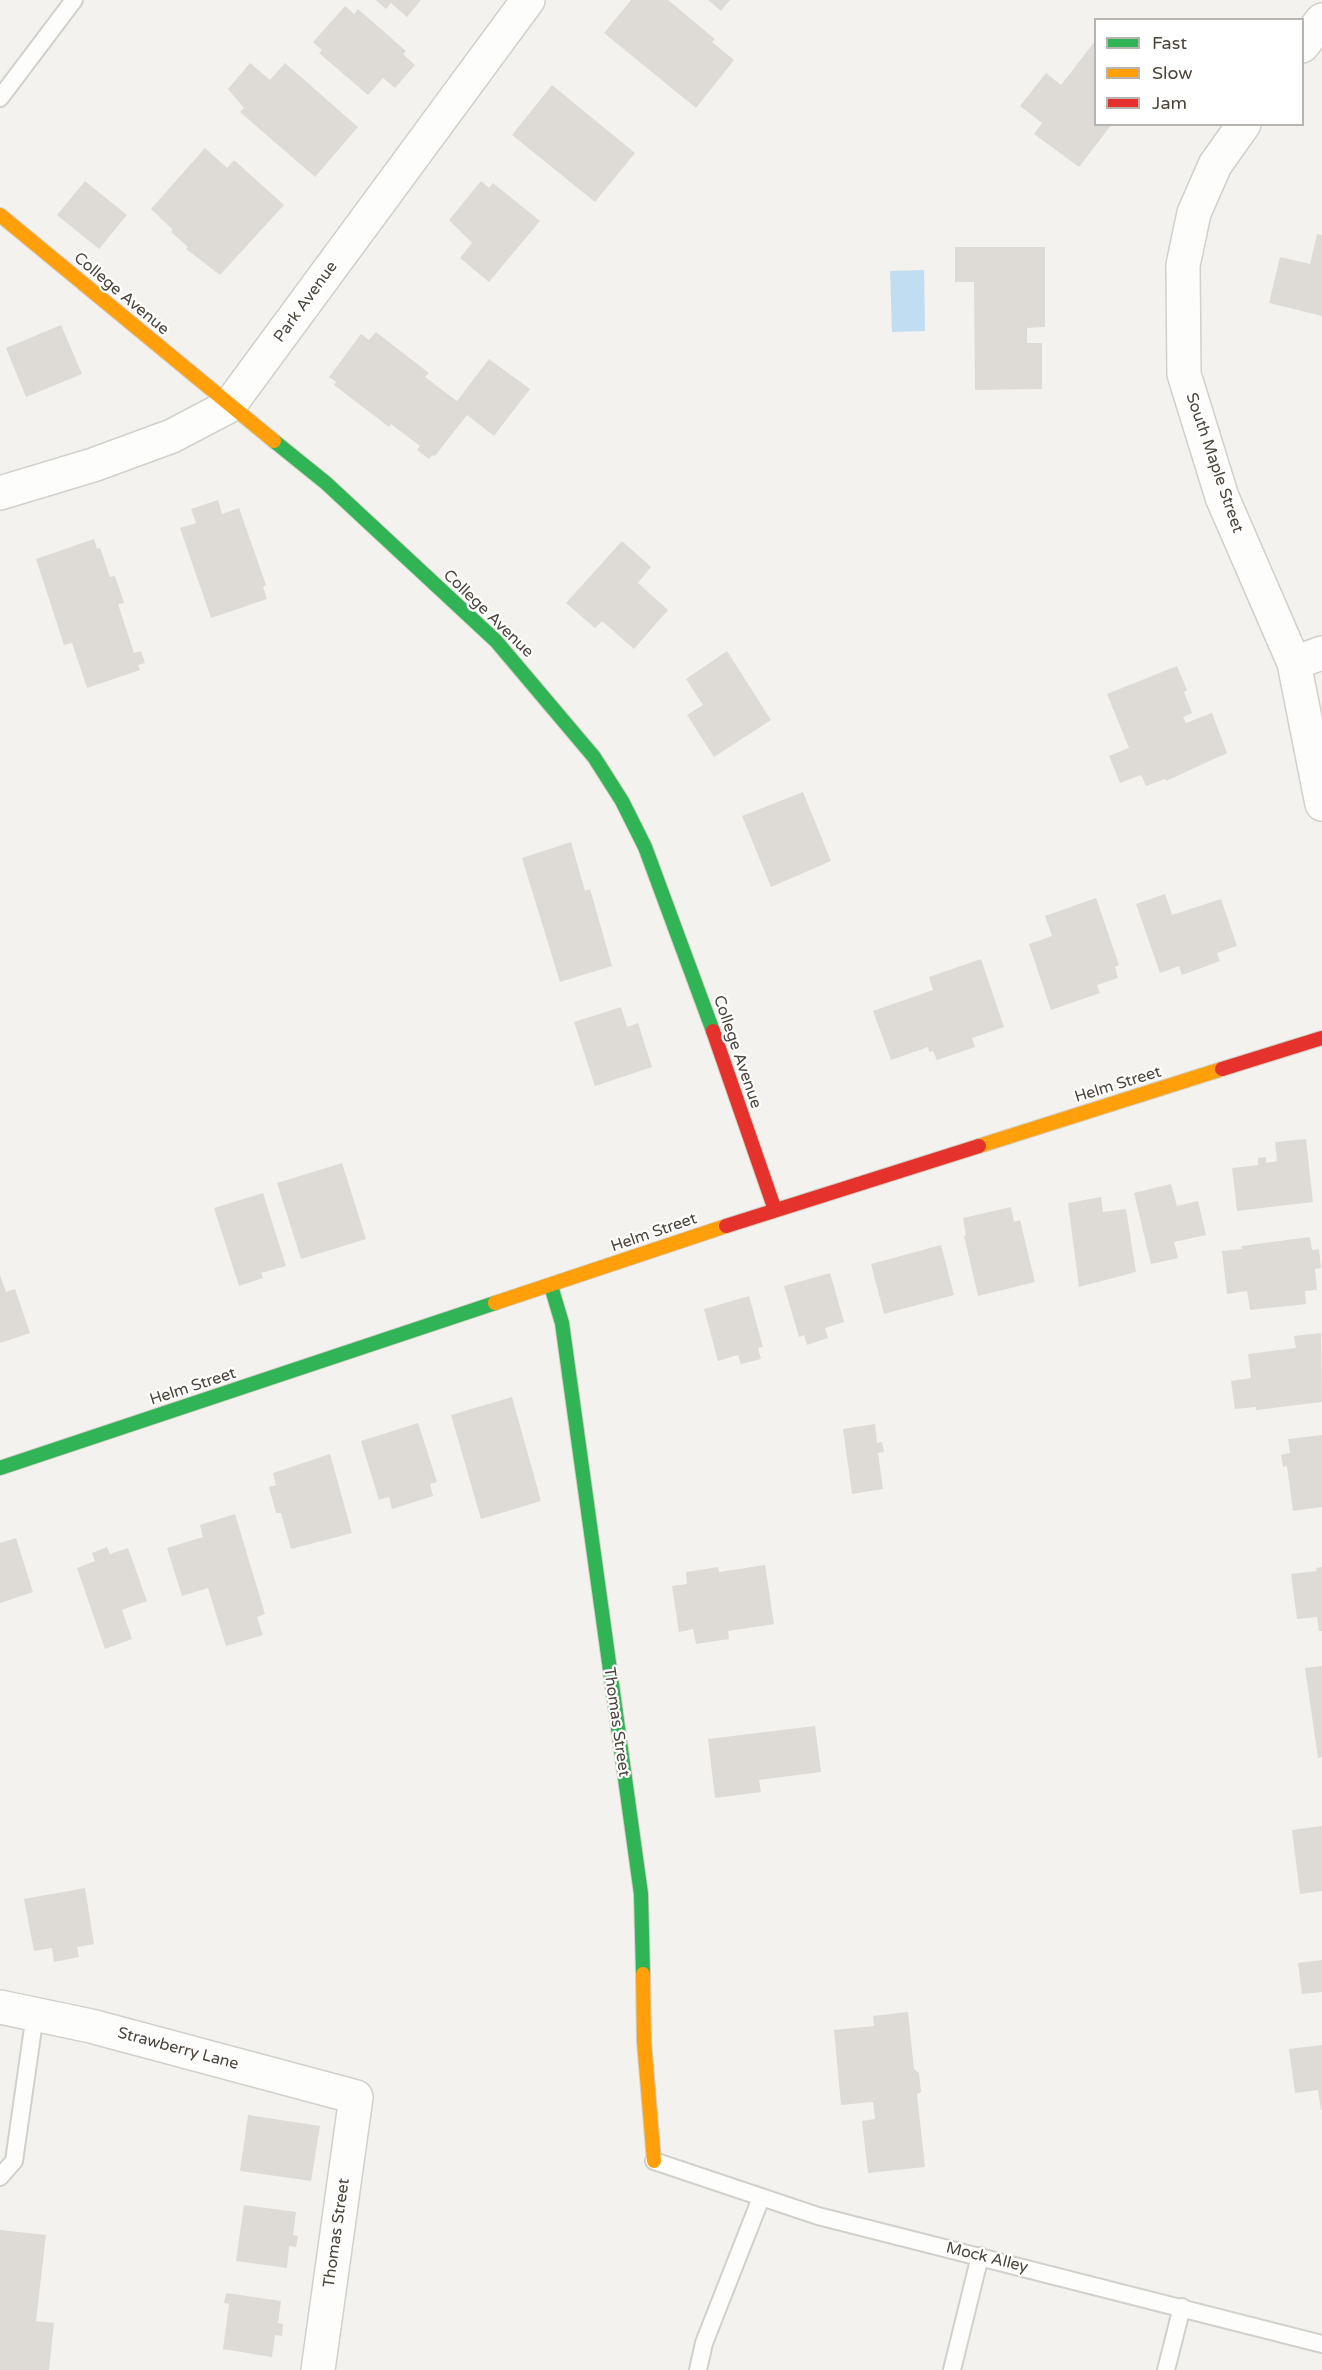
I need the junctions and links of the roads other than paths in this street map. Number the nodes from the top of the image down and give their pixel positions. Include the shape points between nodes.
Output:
1 (74, 0) edge
2 (528, 0) edge
3 (1322, 20) edge
4 (1304, 43) edge
5 (0, 98) edge
6 (1243, 126) edge
7 (0, 215) edge
8 (229, 406) junction
9 (0, 493) edge
10 (1308, 658) edge
11 (1322, 804) edge
12 (1322, 1038) edge
13 (775, 1210) junction
14 (551, 1286) junction
15 (0, 1468) edge
16 (0, 2007) edge
17 (35, 2014) junction
18 (356, 2097) joint
19 (654, 2161) joint
20 (0, 2177) edge
21 (761, 2198) junction
22 (980, 2256) junction
23 (1182, 2307) junction
24 (1322, 2344) edge
25 (318, 2370) edge
26 (698, 2370) edge
27 (952, 2370) edge
28 (1166, 2370) edge

1 - 5 lane
2 - 8 street, Park Avenue
3 - 4 street
6 - 10 street, South Maple Street via 1215,165 1194,213 1183,265 1184,374 1222,496
7 - 8 street, College Avenue
8 - 9 street, Park Avenue via 172,436
8 - 13 street, College Avenue via 326,483 496,641 594,758 645,847
10 - 11 street, South Maple Street
12 - 13 street, Helm Street
13 - 14 street, Helm Street
14 - 15 street, Helm Street
14 - 19 street, Thomas Street via 562,1323 641,1894 644,2041
16 - 17 street, Strawberry Lane
17 - 18 street, Strawberry Lane
17 - 20 lane via 14,2161
18 - 25 street, Thomas Street
19 - 21 lane, Mock Alley
21 - 22 lane, Mock Alley
21 - 26 lane via 704,2343
22 - 23 lane, Mock Alley
22 - 27 lane
23 - 24 lane, Mock Alley
23 - 28 lane

